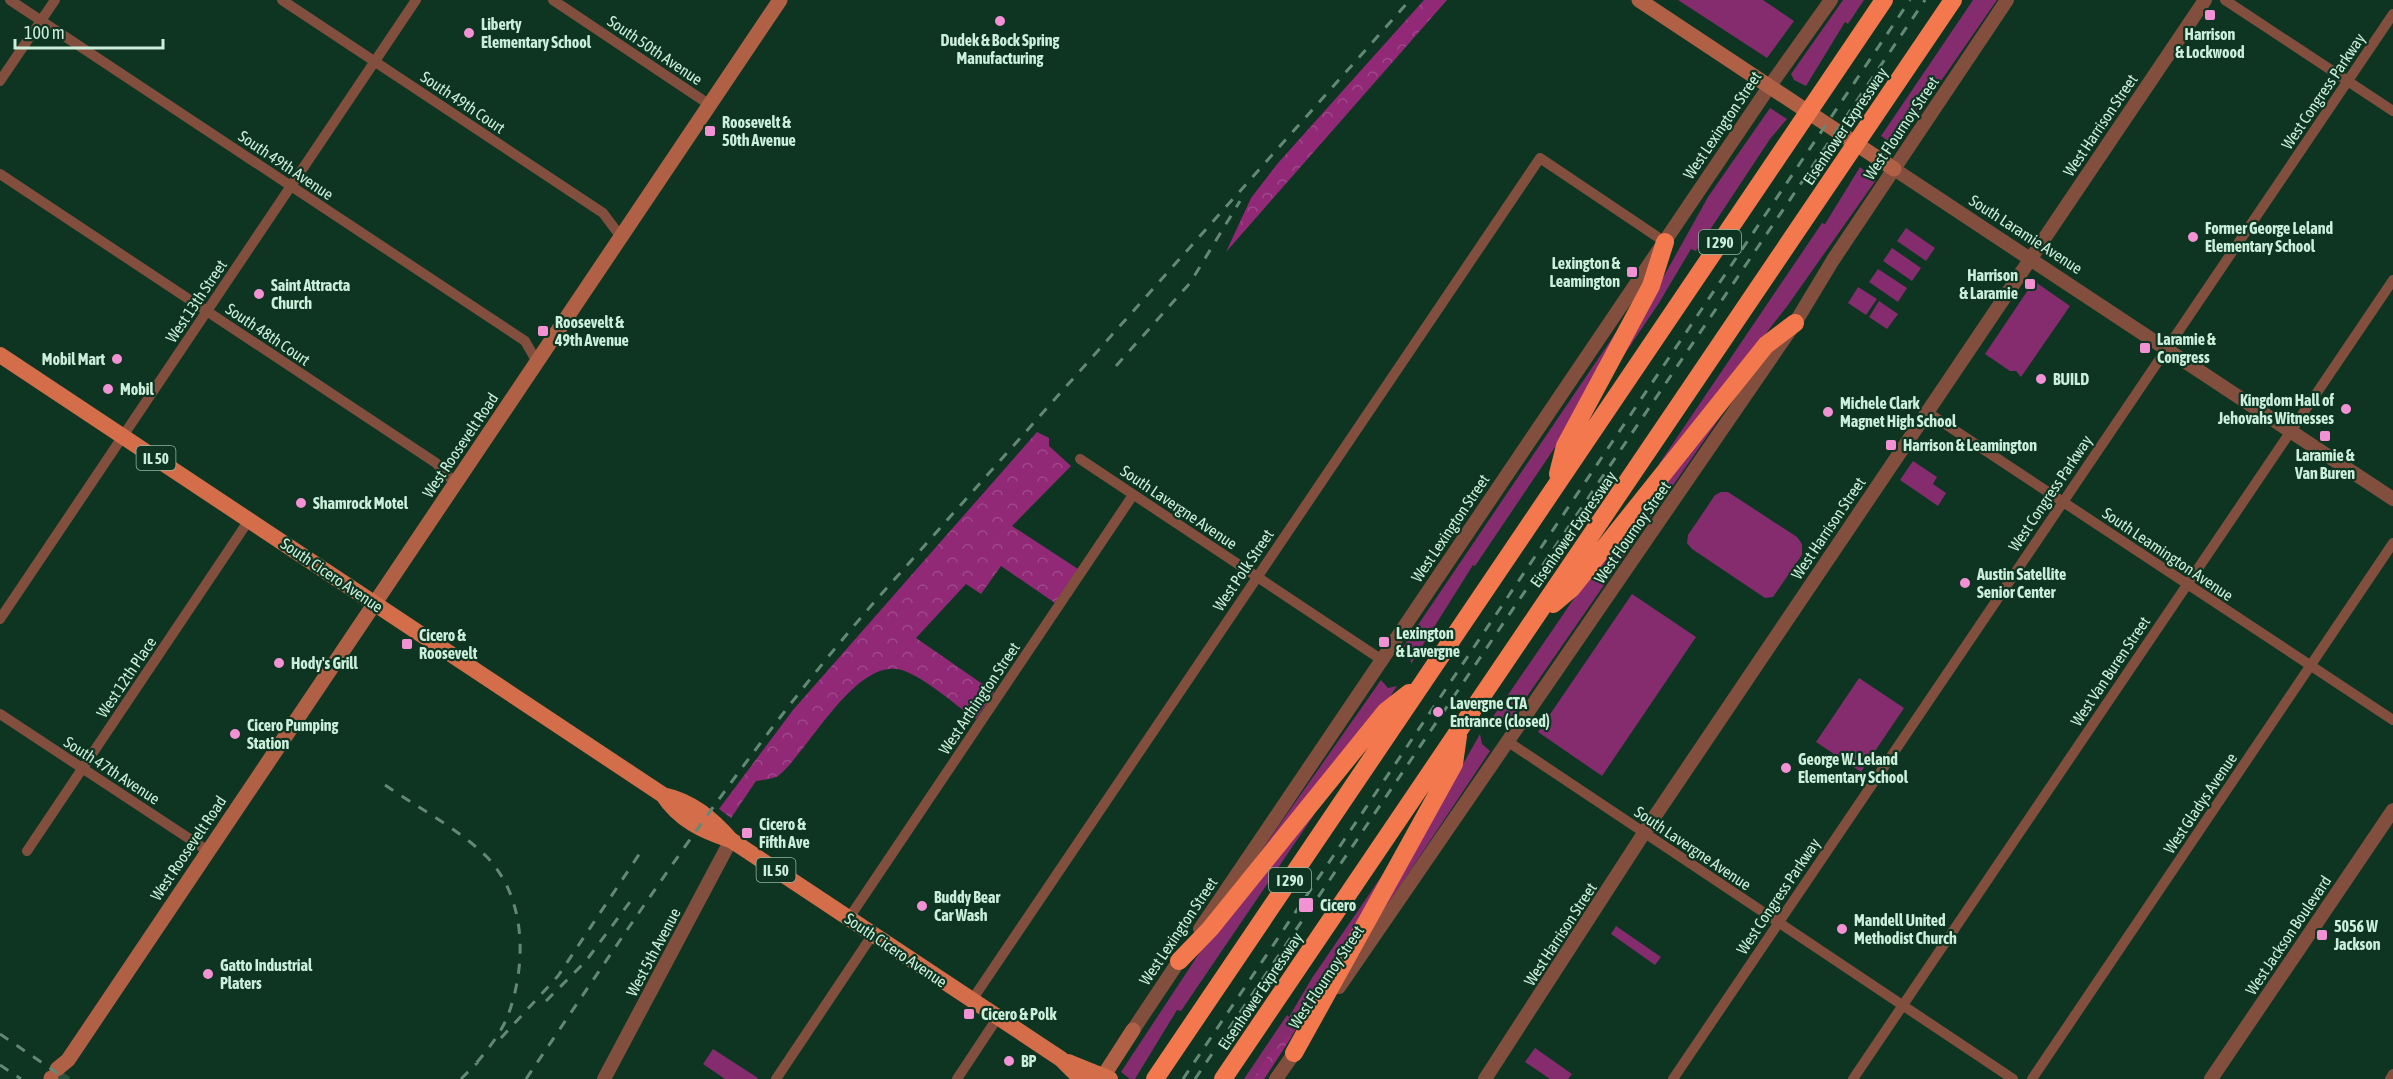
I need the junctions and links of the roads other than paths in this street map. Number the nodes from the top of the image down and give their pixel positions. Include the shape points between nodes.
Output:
1 (10, 0) edge
2 (55, 0) edge
3 (282, 0) edge
4 (416, 0) edge
5 (553, 0) edge
6 (780, 0) edge
7 (1639, 0) edge
8 (1831, 0) edge
9 (1884, 0) edge
10 (1953, 0) edge
11 (2007, 0) edge
12 (2205, 0) edge
13 (2225, 0) edge
14 (2393, 14) edge
15 (41, 20) junction
16 (375, 62) junction
17 (0, 81) edge
18 (2348, 81) junction
19 (1769, 87) junction
20 (710, 105) junction
21 (2393, 111) edge
22 (1894, 169) junction
23 (0, 174) edge
24 (291, 186) junction
25 (621, 237) junction
26 (1665, 242) junction
27 (2030, 258) junction
28 (2393, 280) edge
29 (207, 311) junction
30 (1795, 323) junction
31 (2166, 348) junction
32 (0, 355) edge
33 (537, 362) junction
34 (1927, 412) junction
35 (2290, 431) junction
36 (123, 436) junction
37 (1080, 459) dead end
38 (456, 484) junction
39 (1556, 484) junction
40 (1133, 495) junction
41 (2393, 499) edge
42 (2063, 502) junction
43 (249, 520) junction
44 (2393, 543) edge
45 (1257, 577) junction
46 (2187, 584) junction
47 (375, 603) junction
48 (0, 619) edge
49 (1535, 619) junction
50 (1382, 660) junction
51 (2310, 666) junction
52 (1425, 680) junction
53 (0, 714) edge
54 (2393, 720) edge
55 (1460, 729) junction
56 (1507, 741) junction
57 (83, 769) junction
58 (2393, 810) edge
59 (1644, 834) junction
60 (731, 840) junction
61 (27, 851) dead end
62 (208, 851) junction
63 (849, 918) junction
64 (1778, 923) junction
65 (873, 934) junction
66 (1179, 961) junction
67 (972, 1000) junction
68 (1902, 1005) junction
69 (998, 1017) junction
70 (1133, 1030) joint
71 (1294, 1053) junction
72 (1061, 1059) junction
73 (58, 1072) edge
74 (2393, 1074) edge
75 (1105, 1078) edge
76 (604, 1079) edge
77 (776, 1079) edge
78 (957, 1079) edge
79 (1081, 1079) edge
80 (1155, 1079) edge
81 (1223, 1079) edge
82 (1276, 1079) edge
83 (1485, 1079) edge
84 (1673, 1079) edge
85 (1852, 1079) edge
86 (2013, 1079) edge
87 (2032, 1079) edge
88 (2211, 1079) edge
89 (2390, 1079) edge

1 - 15 street, South 49th Avenue
2 - 15 street
3 - 16 street, South 49th Court
4 - 16 street, West 13th Street
5 - 20 street, South 50th Avenue
6 - 20 main road, West Roosevelt Road
7 - 19 main road, South Laramie Avenue
8 - 19 street, West Lexington Street
9 - 39 highway, I 290
10 - 49 highway, Eisenhower Expressway
11 - 22 street, West Flournoy Street
12 - 27 street, West Harrison Street
13 - 18 street
14 - 18 street, West Congress Parkway
15 - 17 street
15 - 24 street, South 49th Avenue
16 - 24 street, West 13th Street
16 - 25 street, South 49th Court via 603,213
18 - 21 street
18 - 31 street, West Congress Parkway
19 - 22 main road, South Laramie Avenue
19 - 26 street, West Lexington Street
20 - 25 main road, West Roosevelt Road
22 - 27 street, South Laramie Avenue
22 - 30 street, West Flournoy Street
23 - 29 street, South 48th Court
24 - 29 street, West 13th Street
24 - 33 street, South 49th Avenue via 525,341
25 - 33 main road, West Roosevelt Road
26 - 39 highway via 1651,286 1565,446
26 - 45 street, West Polk Street via 1540,158
26 - 50 street, West Lexington Street
27 - 31 street, South Laramie Avenue
27 - 34 street, West Harrison Street
28 - 35 street, West Van Buren Street
29 - 36 street, West 13th Street
29 - 38 street, South 48th Court via 436,463
30 - 49 highway via 1766,345 1572,588
30 - 56 street, West Flournoy Street
31 - 35 street, South Laramie Avenue
31 - 42 street, West Congress Parkway
32 - 36 main road, South Cicero Avenue / IL 50
33 - 38 main road, West Roosevelt Road
34 - 42 street, South Leamington Avenue
34 - 59 street, West Harrison Street
35 - 41 street, South Laramie Avenue
35 - 46 street, West Van Buren Street
36 - 43 main road, South Cicero Avenue / IL 50
36 - 48 street, West 13th Street
37 - 40 street, South Lavergne Avenue
38 - 47 main road, West Roosevelt Road
39 - 52 highway, I 290
40 - 45 street, South Lavergne Avenue
40 - 63 street, West Arthington Street
42 - 46 street, South Leamington Avenue
42 - 64 street, West Congress Parkway
43 - 47 main road, South Cicero Avenue / IL 50
43 - 57 street, West 12th Place
44 - 51 street, West Gladys Avenue
45 - 50 street, South Lavergne Avenue
45 - 67 street, West Polk Street
46 - 51 street, South Leamington Avenue
46 - 68 street, West Van Buren Street
47 - 60 main road, South Cicero Avenue / IL 50 via 663,795 673,810 704,831
47 - 62 main road, West Roosevelt Road
49 - 55 highway, Eisenhower Expressway
50 - 66 street, West Lexington Street
51 - 54 street, South Leamington Avenue
51 - 87 street, West Gladys Avenue
52 - 66 highway via 1386,711 1210,929
52 - 80 highway, I 290
53 - 57 street, South 47th Avenue
55 - 71 highway via 1454,764
55 - 81 highway, Eisenhower Expressway
56 - 59 street, South Lavergne Avenue
56 - 71 street, West Flournoy Street
57 - 61 street, West 12th Place
57 - 62 street, South 47th Avenue
58 - 88 street, West Jackson Boulevard
59 - 64 street, South Lavergne Avenue
59 - 83 street, West Harrison Street
60 - 63 main road, South Cicero Avenue / IL 50
60 - 76 street, West 5th Avenue
62 - 73 main road, West Roosevelt Road
63 - 65 main road, South Cicero Avenue / IL 50
64 - 68 street, South Lavergne Avenue
64 - 84 street, West Congress Parkway
65 - 67 main road, South Cicero Avenue / IL 50
65 - 77 street
66 - 70 street, West Lexington Street
67 - 69 main road, South Cicero Avenue / IL 50
68 - 85 street, West Van Buren Street
68 - 86 street, South Lavergne Avenue
69 - 72 main road, South Cicero Avenue / IL 50
69 - 78 street
70 - 75 main road, West Lexington Street
71 - 82 street, West Flournoy Street
72 - 75 main road, South Cicero Avenue / IL 50
72 - 79 main road, South Cicero Avenue / IL 50
74 - 89 street

